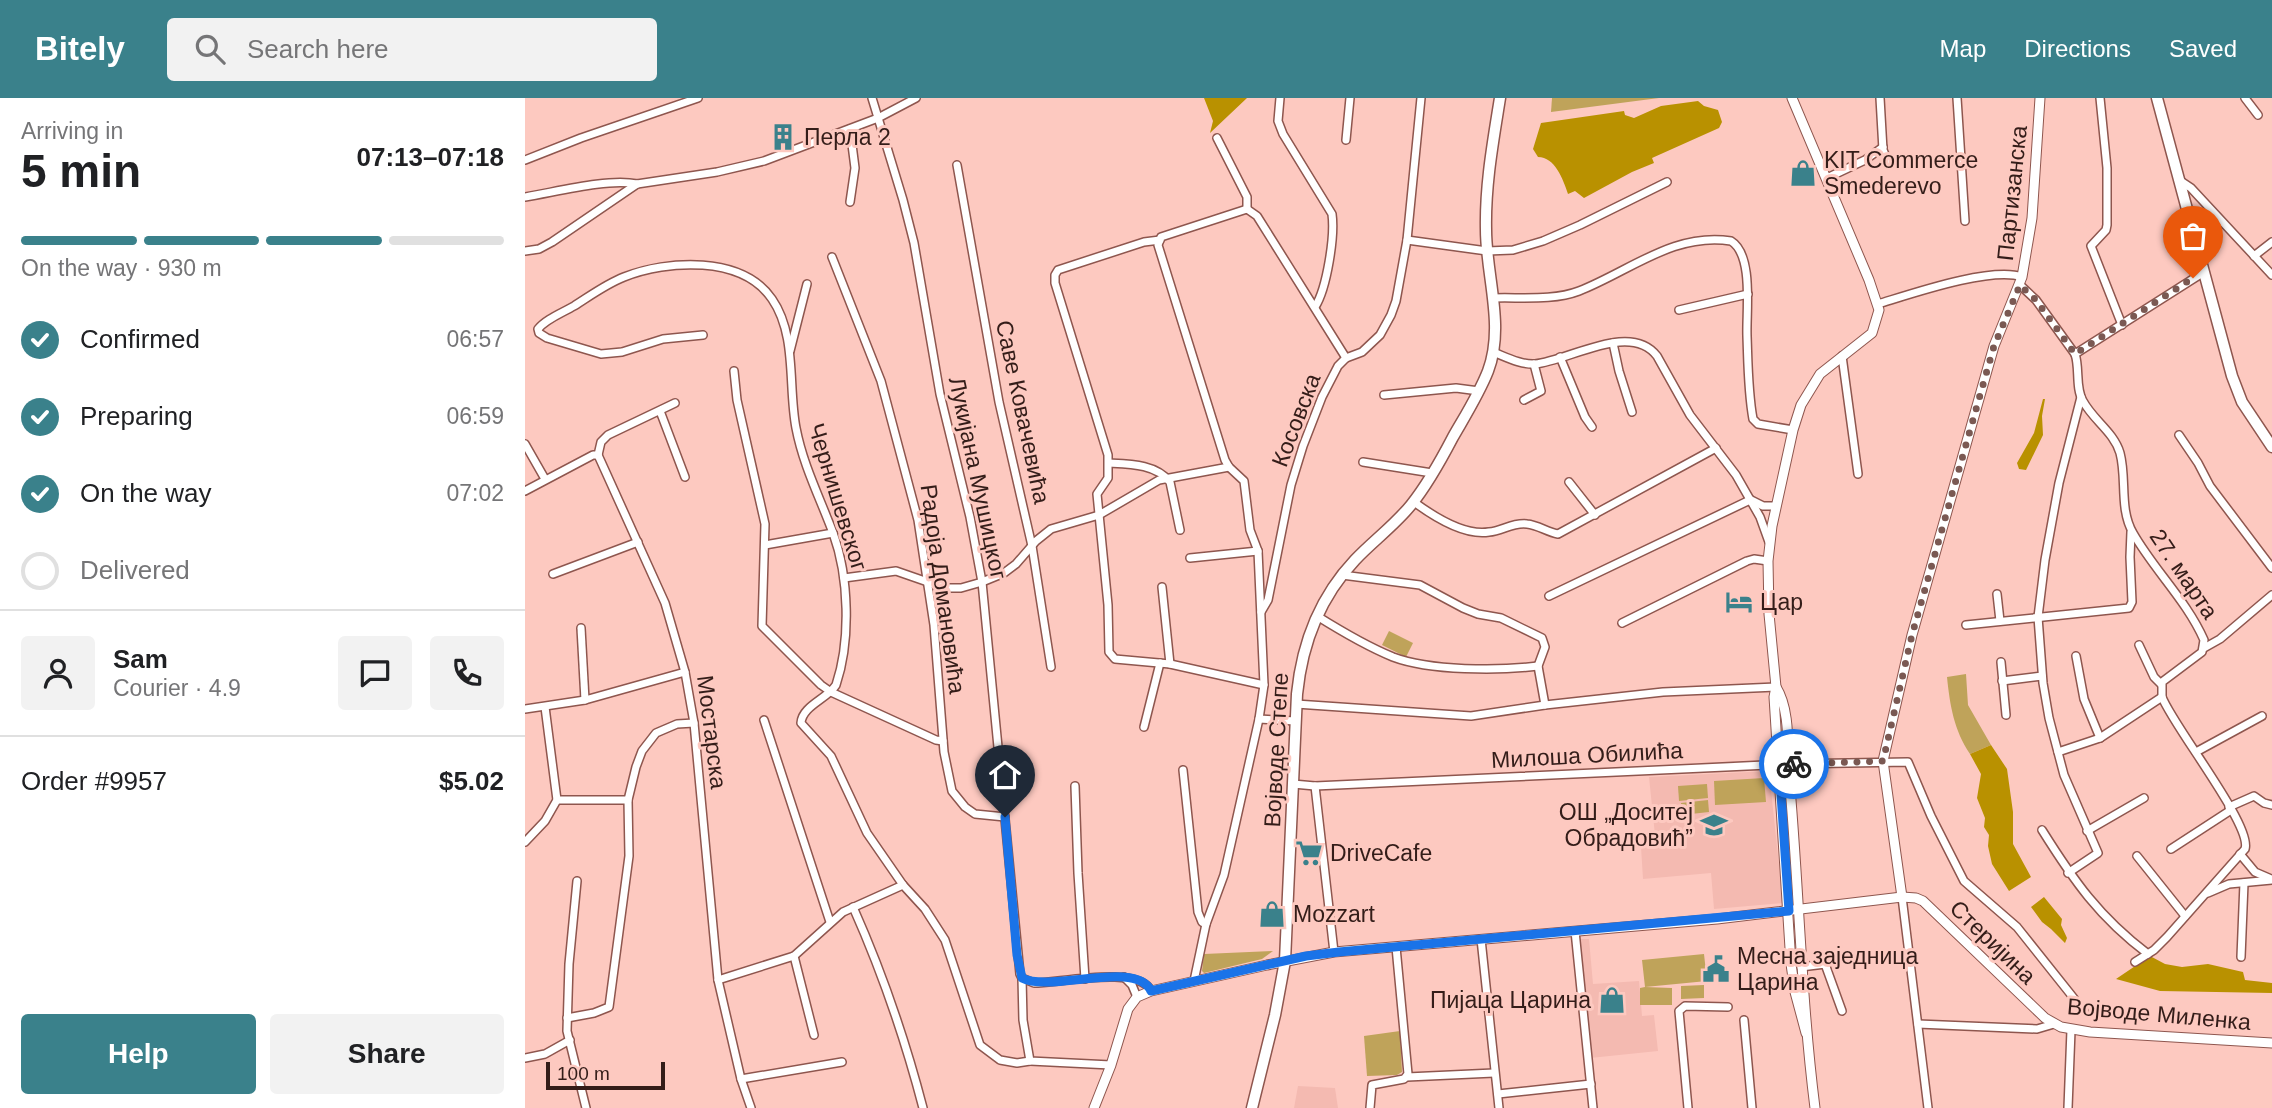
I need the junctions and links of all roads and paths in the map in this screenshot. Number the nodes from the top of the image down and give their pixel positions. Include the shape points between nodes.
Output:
1 (698, 98) edge
2 (872, 98) edge
3 (916, 98) edge
4 (1280, 98) edge
5 (1350, 98) edge
6 (1421, 98) edge
7 (1500, 98) edge
8 (1792, 98) edge
9 (1880, 98) edge
10 (1957, 98) edge
11 (2039, 98) edge
12 (2100, 98) edge
13 (2157, 98) edge
14 (2245, 98) edge
15 (2257, 115) dead end
16 (878, 118) junction
17 (850, 129) junction
18 (1217, 138) dead end
19 (1346, 140) dead end
20 (1882, 146) junction
21 (525, 160) edge
22 (1959, 160) junction
23 (957, 165) dead end
24 (1827, 178) junction
25 (2179, 180) junction
26 (1667, 182) dead end
27 (637, 184) junction
28 (525, 197) edge
29 (849, 202) dead end
30 (1247, 209) junction
31 (1965, 221) dead end
32 (1160, 240) junction
33 (1407, 240) junction
34 (2272, 242) edge
35 (525, 251) edge
36 (1487, 251) junction
37 (2254, 256) junction
38 (832, 257) dead end
39 (2203, 272) junction
40 (2272, 275) edge
41 (2021, 281) junction
42 (807, 284) dead end
43 (1748, 293) junction
44 (1493, 298) junction
45 (1878, 304) junction
46 (1315, 307) junction
47 (1679, 310) dead end
48 (2122, 325) junction
49 (703, 335) dead end
50 (1613, 343) junction
51 (1493, 352) junction
52 (789, 353) junction
53 (2075, 354) junction
54 (1842, 356) junction
55 (1560, 357) junction
56 (1346, 358) junction
57 (1534, 364) junction
58 (734, 371) dead end
59 (1479, 391) junction
60 (1384, 395) dead end
61 (2081, 397) junction
62 (1524, 400) dead end
63 (675, 403) dead end
64 (660, 411) junction
65 (1632, 412) dead end
66 (1593, 427) dead end
67 (1793, 430) junction
68 (2179, 435) dead end
69 (525, 444) edge
70 (2272, 447) edge
71 (1716, 448) junction
72 (598, 455) junction
73 (1363, 462) dead end
74 (1109, 463) junction
75 (1229, 467) junction
76 (1433, 473) junction
77 (1858, 474) dead end
78 (685, 477) dead end
79 (1167, 478) junction
80 (545, 479) junction
81 (1569, 482) dead end
82 (525, 491) edge
83 (1750, 500) junction
84 (1414, 502) junction
85 (1776, 506) junction
86 (1595, 515) junction
87 (1099, 516) junction
88 (1180, 530) dead end
89 (2131, 531) junction
90 (833, 533) junction
91 (638, 542) junction
92 (1769, 542) junction
93 (765, 545) junction
94 (1032, 546) junction
95 (1258, 551) junction
96 (1190, 558) dead end
97 (1767, 561) junction
98 (2272, 568) edge
99 (553, 574) dead end
100 (1342, 575) junction
101 (844, 578) junction
102 (982, 582) junction
103 (927, 583) junction
104 (1162, 587) dead end
105 (1997, 594) dead end
106 (2272, 595) edge
107 (1549, 596) dead end
108 (1261, 612) junction
109 (1317, 616) junction
110 (2038, 617) junction
111 (2000, 621) junction
112 (1622, 623) dead end
113 (1966, 625) dead end
114 (581, 628) dead end
115 (2139, 645) dead end
116 (2204, 648) junction
117 (2075, 656) dead end
118 (2001, 662) dead end
119 (1160, 663) junction
120 (1170, 664) junction
121 (1538, 666) junction
122 (1051, 667) dead end
123 (685, 672) junction
124 (2042, 676) junction
125 (2002, 681) junction
126 (2161, 684) junction
127 (1264, 685) junction
128 (1776, 687) junction
129 (831, 692) junction
130 (2162, 696) junction
131 (585, 700) junction
132 (1296, 704) junction
133 (1545, 705) junction
134 (545, 707) junction
135 (525, 709) edge
136 (2006, 715) dead end
137 (2262, 716) dead end
138 (1259, 719) junction
139 (764, 720) dead end
140 (1296, 721) junction
141 (694, 723) junction
142 (1144, 727) dead end
143 (2100, 738) junction
144 (943, 741) junction
145 (2058, 752) junction
146 (2196, 752) junction
147 (1883, 761) junction
148 (1784, 764) junction
149 (1183, 770) dead end
150 (1293, 784) junction
151 (1075, 786) dead end
152 (1315, 786) junction
153 (2144, 797) dead end
154 (557, 800) junction
155 (628, 800) junction
156 (2272, 805) edge
157 (2230, 808) junction
158 (1005, 817) junction
159 (2042, 830) dead end
160 (2087, 831) junction
161 (525, 842) edge
162 (2171, 849) dead end
163 (2240, 854) junction
164 (2137, 856) dead end
165 (2068, 873) junction
166 (577, 880) dead end
167 (2272, 880) edge
168 (2244, 883) junction
169 (903, 885) junction
170 (2203, 896) junction
171 (1902, 897) junction
172 (853, 907) junction
173 (1794, 910) junction
174 (2185, 916) junction
175 (830, 922) junction
176 (1206, 924) junction
177 (1575, 931) junction
178 (1481, 939) junction
179 (1396, 947) junction
180 (1334, 953) junction
181 (2148, 954) junction
182 (794, 956) junction
183 (2241, 957) dead end
184 (1285, 961) junction
185 (2135, 961) dead end
186 (1801, 967) junction
187 (1124, 977) junction
188 (1022, 978) junction
189 (1085, 979) junction
190 (717, 981) junction
191 (1194, 981) junction
192 (1151, 991) junction
193 (1137, 997) junction
194 (1728, 1007) dead end
195 (1842, 1011) dead end
196 (2084, 1011) dead end
197 (567, 1017) junction
198 (1744, 1020) dead end
199 (1918, 1024) junction
200 (2054, 1024) junction
201 (2071, 1030) junction
202 (1806, 1033) junction
203 (814, 1035) dead end
204 (570, 1040) junction
205 (2272, 1043) edge
206 (525, 1058) edge
207 (1030, 1061) junction
208 (842, 1062) dead end
209 (1111, 1065) junction
210 (1495, 1073) junction
211 (1407, 1077) junction
212 (741, 1079) junction
213 (1591, 1084) junction
214 (1498, 1094) junction
215 (586, 1108) edge
216 (751, 1108) edge
217 (923, 1108) edge
218 (1094, 1108) edge
219 (1252, 1108) edge
220 (1370, 1108) edge
221 (1499, 1108) edge
222 (1593, 1108) edge
223 (1688, 1108) edge
224 (1752, 1108) edge
225 (1815, 1108) edge
226 (1927, 1108) edge
227 (2067, 1108) edge

1 - 21 street
2 - 16 street, Лукијана Мушицког
3 - 16 street
4 - 46 street via 1278,121 1283,134 1332,214 1327,269
5 - 19 street
6 - 33 street, Косовска
7 - 36 main road, Војводе Степе via 1486,187
8 - 24 street
9 - 20 street
10 - 22 street
11 - 41 street, Партизанска via 2032,218
12 - 48 street via 2108,225 2091,246
13 - 25 main road
14 - 15 street
16 - 17 street
16 - 102 street, Лукијана Мушицког via 911,233 940,394
17 - 27 street via 764,162
17 - 29 street via 855,168
18 - 30 street via 1247,197
20 - 22 street via 1891,165
20 - 24 street via 1865,160
22 - 31 street
23 - 94 street, Саве Ковачевића via 999,402
24 - 45 street
25 - 37 street
25 - 39 main road
26 - 36 street via 1543,241 1513,250
27 - 28 street
27 - 35 street via 552,242
30 - 32 street
30 - 46 street via 1257,216
32 - 74 street via 1058,270 1055,275
32 - 75 street, Косовска via 1158,247
33 - 36 street
33 - 56 street, Косовска via 1396,301 1386,326 1369,347
34 - 37 street
36 - 44 main road, Војводе Степе
37 - 40 street
38 - 103 street, Радоја Домановића via 881,381 918,520
39 - 48 street
39 - 70 main road via 2237,390
41 - 45 street via 2015,275 1993,275
41 - 53 street
41 - 147 street, Партизанска via 1994,346 1912,635
42 - 52 street, Чернишевског
43 - 44 street via 1735,243 1703,239 1656,254 1577,292
43 - 47 street
43 - 67 street via 1753,419
44 - 51 main road, Војводе Степе
45 - 54 street via 1872,333
46 - 56 street
48 - 53 street
49 - 52 street, Чернишевског via 601,354 548,338 538,329 626,276 671,266 714,267 742,274 760,285 783,324
50 - 55 street
50 - 65 street
50 - 71 street via 1639,344 1654,352 1690,415
51 - 57 street
51 - 59 main road, Војводе Степе
52 - 90 street, Чернишевског via 800,449
53 - 61 street
54 - 67 street via 1814,382
54 - 77 street
55 - 57 street
55 - 66 street
56 - 108 street, Косовска via 1327,385 1303,446 1268,600
57 - 62 street via 1541,391
58 - 93 street via 763,510
59 - 60 street via 1456,388
59 - 76 main road, Војводе Степе
61 - 89 street, 27. марта via 2118,447
61 - 110 street via 2059,483
63 - 64 street
64 - 72 street via 608,435
64 - 78 street
67 - 85 street
68 - 98 street via 2210,486
69 - 80 street
71 - 83 street
71 - 86 street
72 - 80 street
72 - 91 street, Мостарска
73 - 76 street
74 - 79 street via 1143,465
74 - 87 street via 1108,478 1098,491
75 - 79 street
75 - 95 street, Косовска via 1244,481 1250,530
76 - 84 main road, Војводе Степе
79 - 87 street
79 - 88 street
80 - 82 street
81 - 86 street
83 - 85 street
83 - 92 street
83 - 107 street
84 - 86 street via 1450,523 1481,533 1526,523 1558,534
84 - 100 main road, Војводе Степе
85 - 92 street
87 - 94 street via 1051,529
87 - 119 street via 1109,653 1115,659
89 - 110 street via 2129,608
89 - 116 street, 27. марта via 2198,629
90 - 93 street
90 - 101 street, Чернишевског
91 - 99 street
91 - 123 street, Мостарска via 665,603
92 - 97 street
93 - 129 street via 762,626
94 - 102 street via 1004,573
94 - 122 street, Саве Ковачевића
95 - 96 street
95 - 108 street, Косовска
97 - 112 street via 1747,561
97 - 128 street
100 - 109 main road, Војводе Степе
100 - 121 street via 1420,585 1470,611 1501,618 1542,638 1545,647
101 - 103 street via 896,571
101 - 129 street, Чернишевског via 845,633 839,676
102 - 103 street via 952,589
102 - 158 street, Лукијана Мушицког
103 - 144 street, Радоја Домановића
104 - 120 street
105 - 111 street
106 - 116 street
108 - 127 street, Косовска
109 - 121 street via 1408,661 1501,669
109 - 132 main road, Војводе Степе via 1302,660
110 - 111 street
110 - 124 street
111 - 113 street
114 - 131 street
115 - 126 street
116 - 126 street, 27. марта
117 - 143 street via 2084,699
118 - 125 street
119 - 120 street
119 - 142 street
120 - 127 street
121 - 133 street
123 - 131 street
123 - 141 street, Мостарска
124 - 125 street
124 - 145 street
125 - 136 street
126 - 130 street
127 - 138 street, Косовска
128 - 133 street via 1663,692
128 - 148 street via 1782,696
129 - 144 street
129 - 169 street via 803,714 801,723 831,756 858,818
130 - 143 street
130 - 146 street
131 - 134 street
132 - 133 street via 1471,716
132 - 140 main road, Војводе Степе
134 - 135 street
134 - 154 street
137 - 146 street
138 - 140 street
138 - 176 street, Косовска via 1224,875
139 - 175 street
140 - 150 main road, Војводе Степе
141 - 155 street via 664,728 648,741
141 - 190 street, Мостарска
143 - 145 street
144 - 158 street, Радоја Домановића via 957,800 975,814
145 - 160 street
146 - 157 street
147 - 148 street, Милоша Обилића
147 - 171 street, Партизанска
147 - 196 street via 1908,762 1964,881 2017,926
148 - 152 street, Милоша Обилића
148 - 173 street
149 - 176 street via 1198,912
150 - 152 street, Милоша Обилића
150 - 184 main road, Војводе Степе
151 - 189 street
152 - 180 street, Војводе Степе
153 - 160 street
154 - 155 street
154 - 161 street
155 - 197 street via 629,856 610,1007
156 - 157 street via 2255,796
157 - 162 street
157 - 163 street via 2246,841
158 - 188 street, Лукијана Мушицког
159 - 165 street
160 - 165 street via 2098,854
163 - 167 street via 2255,872
163 - 170 street
164 - 174 street
165 - 181 street via 2118,931
166 - 197 street
167 - 168 street
168 - 170 street via 2222,886
168 - 183 street
169 - 172 street
169 - 207 street via 945,940 980,1045 999,1060
170 - 174 street
171 - 173 street
171 - 199 street, Партизанска
171 - 200 street, Стеријина via 1923,901
172 - 175 street
172 - 217 street via 899,1026
173 - 177 street
173 - 186 street
173 - 202 street via 1792,974
174 - 181 street
175 - 182 street
176 - 191 street, Косовска
177 - 178 street
177 - 213 street
178 - 179 street
178 - 210 street
179 - 180 street
179 - 211 street
180 - 184 street
181 - 185 street
182 - 190 street
182 - 203 street
184 - 191 street
184 - 219 main road, Војводе Степе
186 - 195 street via 1825,964
186 - 202 street
187 - 189 street
187 - 192 street via 1144,982
187 - 193 street
188 - 189 street via 1034,983
188 - 207 street, Лукијана Мушицког
190 - 212 street, Мостарска
191 - 192 street
192 - 193 street
193 - 209 street via 1128,1009
194 - 223 street via 1685,1006 1679,1012
197 - 204 street
198 - 224 street
199 - 200 street, Војводе Миленка via 2037,1029
199 - 226 street, Партизанска
200 - 201 street, Војводе Миленка
201 - 205 street, Војводе Миленка
201 - 227 street
202 - 225 street
204 - 206 street via 545,1054
204 - 215 street
207 - 209 street
208 - 212 street
209 - 218 street
210 - 211 street
210 - 214 street
211 - 220 street via 1373,1085
212 - 216 street, Мостарска
213 - 214 street
213 - 222 street
214 - 221 street

